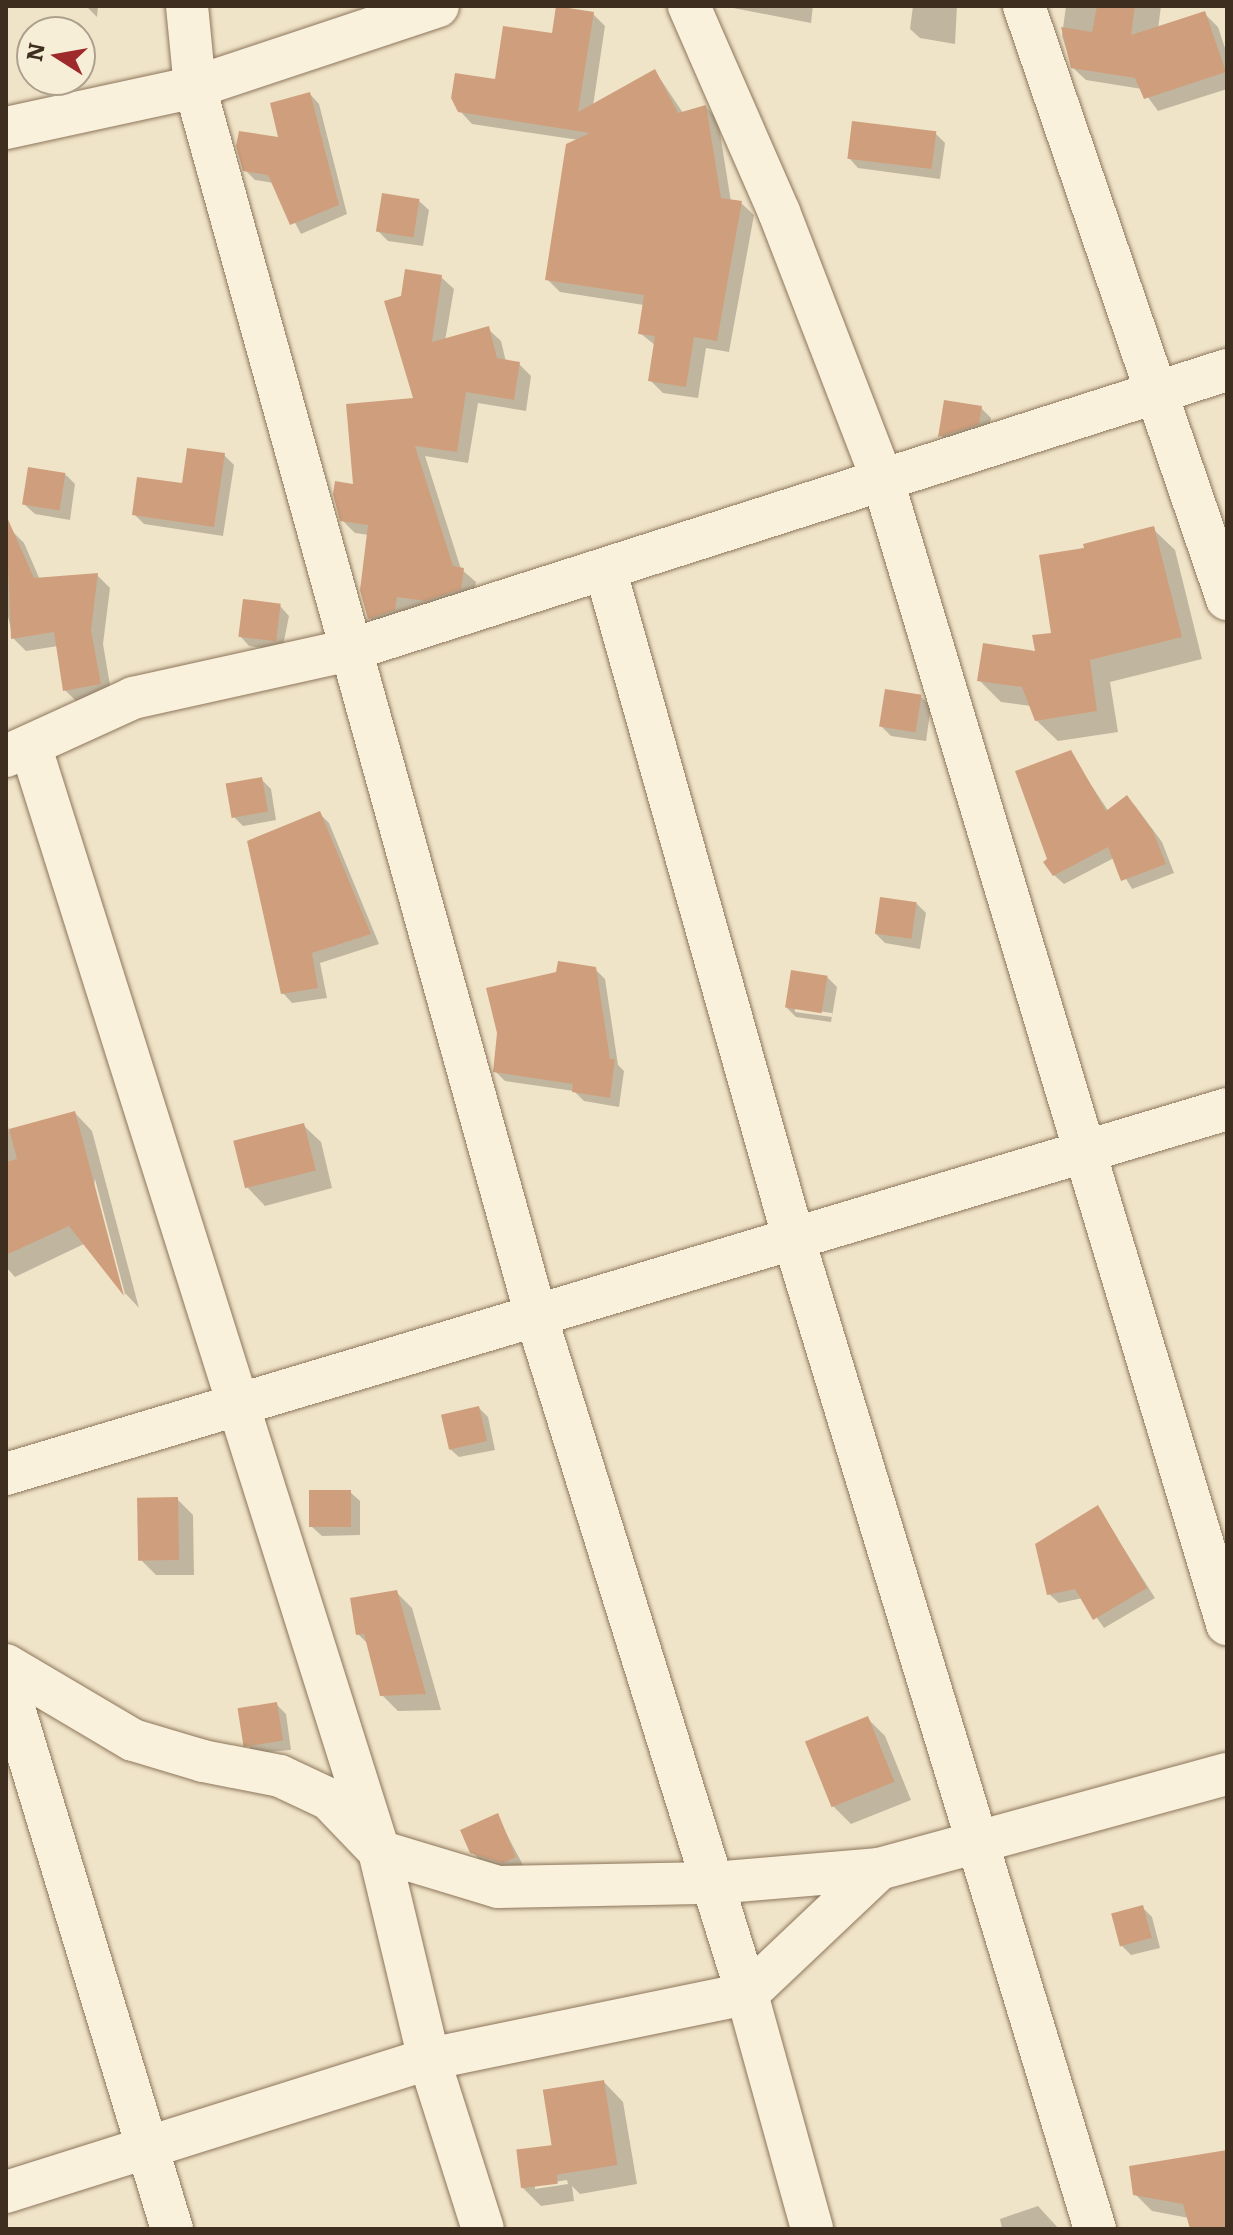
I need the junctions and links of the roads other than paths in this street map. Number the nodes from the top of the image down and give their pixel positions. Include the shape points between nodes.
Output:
1 (187, 6) edge
2 (438, 6) edge
3 (689, 6) edge
4 (1024, 6) edge
5 (195, 87) junction
6 (6, 128) edge
7 (1227, 370) edge
8 (1159, 389) junction
9 (883, 481) junction
10 (606, 572) junction
11 (1227, 599) edge
12 (350, 650) junction
13 (18, 752) edge
14 (1227, 1109) edge
15 (1083, 1153) junction
16 (794, 1240) junction
17 (537, 1319) junction
18 (241, 1408) junction
19 (6, 1474) edge
20 (1227, 1624) edge
21 (6, 1665) edge
22 (6, 1682) edge
23 (1227, 1774) edge
24 (974, 1845) junction
25 (379, 1851) junction
26 (879, 1869) junction
27 (713, 1883) junction
28 (747, 1994) junction
29 (429, 2059) junction
30 (148, 2150) junction
31 (6, 2192) edge
32 (172, 2229) edge
33 (483, 2229) edge
34 (812, 2229) edge
35 (1095, 2229) edge

1 - 5 street
2 - 5 street
3 - 9 street via 779,212
4 - 8 street
5 - 6 street
5 - 12 street
7 - 8 street
8 - 9 street
8 - 11 street
9 - 10 street
9 - 15 street
10 - 12 street
10 - 16 street
12 - 13 street via 133,698
12 - 17 street
13 - 18 street
14 - 15 street
15 - 16 street
15 - 20 street
16 - 17 street
16 - 24 street
17 - 18 street
17 - 27 street
18 - 19 street
18 - 25 street
21 - 25 street via 133,1740 280,1776 329,1799
22 - 30 street
23 - 24 street
24 - 26 street
24 - 35 street
25 - 27 street via 498,1887
25 - 29 street
26 - 27 street
26 - 28 street
27 - 28 street
28 - 29 street
28 - 34 street
29 - 30 street
29 - 33 street
30 - 31 street
30 - 32 street

